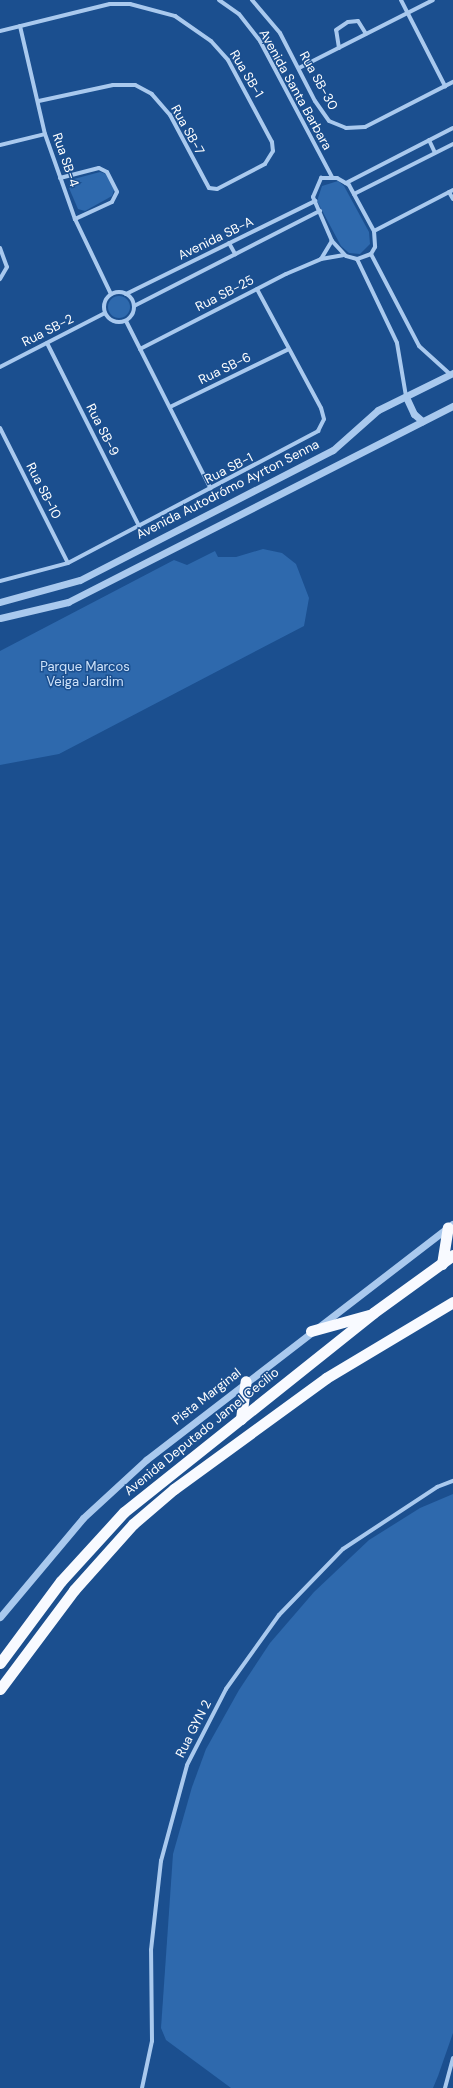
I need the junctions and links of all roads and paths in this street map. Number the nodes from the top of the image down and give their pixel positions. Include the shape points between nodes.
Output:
1 (219, 0) edge
2 (252, 0) edge
3 (401, 0) edge
4 (432, 0) edge
5 (407, 13) junction
6 (20, 26) junction
7 (0, 31) edge
8 (366, 34) junction
9 (339, 48) junction
10 (299, 68) junction
11 (453, 82) edge
12 (445, 86) junction
13 (39, 101) junction
14 (453, 128) edge
15 (45, 134) junction
16 (429, 140) junction
17 (453, 144) edge
18 (0, 145) edge
19 (434, 154) junction
20 (332, 177) junction
21 (60, 178) junction
22 (346, 183) junction
23 (217, 189) joint
24 (451, 191) edge
25 (354, 194) junction
26 (453, 199) edge
27 (315, 201) junction
28 (320, 211) junction
29 (75, 219) junction
30 (374, 231) junction
31 (332, 241) junction
32 (229, 243) junction
33 (0, 248) edge
34 (235, 254) junction
35 (371, 254) junction
36 (343, 255) junction
37 (357, 258) junction
38 (321, 259) junction
39 (0, 279) edge
40 (257, 289) junction
41 (111, 294) junction
42 (126, 294) junction
43 (134, 306) junction
44 (105, 313) junction
45 (126, 321) junction
46 (47, 343) junction
47 (140, 349) junction
48 (289, 349) junction
49 (0, 367) edge
50 (452, 375) edge
51 (406, 397) junction
52 (453, 406) edge
53 (170, 407) junction
54 (422, 421) junction
55 (0, 428) edge
56 (211, 489) junction
57 (139, 526) junction
58 (68, 563) junction
59 (0, 581) edge
60 (0, 602) edge
61 (0, 618) edge
62 (451, 1225) edge
63 (453, 1255) edge
64 (442, 1264) junction
65 (453, 1302) edge
66 (373, 1313) junction
67 (311, 1330) junction
68 (246, 1381) junction
69 (241, 1420) junction
70 (453, 1481) edge
71 (0, 1616) edge
72 (0, 1662) edge
73 (0, 1689) edge
74 (453, 2058) edge
75 (142, 2088) edge
76 (445, 2088) edge

1 - 20 street, Avenida Santa Barbara via 239,14 260,41
2 - 10 street, Rua SB-30 via 280,33
3 - 5 street
4 - 5 street
5 - 8 street
5 - 12 street
6 - 7 street, Rua SB-1
6 - 13 street, Rua SB-4
6 - 23 street, Rua SB-1 via 83,8 130,4 174,16 211,41 238,77 272,142 273,151 270,160
8 - 9 street
8 - 9 street via 358,21 348,22 336,30
9 - 10 street
10 - 12 street, Rua SB-30 via 315,101 330,121 346,128 365,127
11 - 12 street, Rua SB-30
13 - 15 street, Rua SB-4
13 - 23 street, Rua SB-7 via 114,85 135,85 152,94 170,115 201,180 209,188
14 - 16 street
15 - 18 street
15 - 21 street, Rua SB-4
16 - 19 street
16 - 22 street
17 - 19 street
19 - 25 street
20 - 22 street
20 - 27 street via 321,178 314,192
21 - 29 street, Rua SB-4
21 - 29 street via 99,168 107,172 117,192 112,202
22 - 25 street
24 - 26 street
24 - 30 street
25 - 30 street
27 - 28 street
27 - 32 street, Avenida SB-A
28 - 31 street
28 - 34 street, Avenida SB-A
29 - 41 street, Rua SB-4
30 - 35 street via 375,247
31 - 36 street
31 - 38 street
32 - 34 street
32 - 42 street, Avenida SB-A
33 - 39 street via 7,268
34 - 43 street, Avenida SB-A
35 - 37 street
35 - 50 street via 419,346
36 - 37 street
36 - 38 street, Rua SB-25
37 - 51 street via 397,343
38 - 40 street, Rua SB-25
40 - 47 street, Rua SB-25
40 - 48 street, Rua SB-1
41 - 42 street
41 - 44 street via 106,300
42 - 43 street
43 - 45 street
44 - 45 street via 116,322
44 - 46 street, Rua SB-2
45 - 47 street
46 - 49 street, Rua SB-2
46 - 57 street, Rua SB-9
47 - 53 street
48 - 53 street, Rua SB-6
48 - 56 street, Rua SB-1 via 321,408 324,419 318,431
50 - 51 street, Avenida Autodrómo Ayrton Senna
51 - 54 street via 414,414
51 - 60 street, Avenida Autodrómo Ayrton Senna via 359,423 333,450 80,580
52 - 54 street, Avenida Autodrómo Ayrton Senna
53 - 56 street
54 - 61 street, Avenida Autodrómo Ayrton Senna via 68,602
55 - 58 street, Rua SB-10
56 - 57 street, Rua SB-1
57 - 58 street, Rua SB-1
58 - 59 street, Rua SB-1
62 - 64 highway
62 - 67 street, Pista Marginal
63 - 64 highway, Avenida Deputado Jamel Cecilio
64 - 66 highway, Avenida Deputado Jamel Cecilio
65 - 73 highway, Avenida Deputado Jamel Cecilio via 326,1378 174,1489 133,1524 74,1590
66 - 67 highway
66 - 69 highway, Avenida Deputado Jamel Cecilio
67 - 68 street, Pista Marginal
68 - 69 highway
68 - 71 street, Pista Marginal via 108,1493 42,1564
69 - 72 highway, Avenida Deputado Jamel Cecilio via 124,1512 61,1581
70 - 75 street, Rua GYN 2 via 437,1487 343,1549 279,1615 226,1689 186,1765 160,1861 152,1950 152,2041
74 - 76 street

